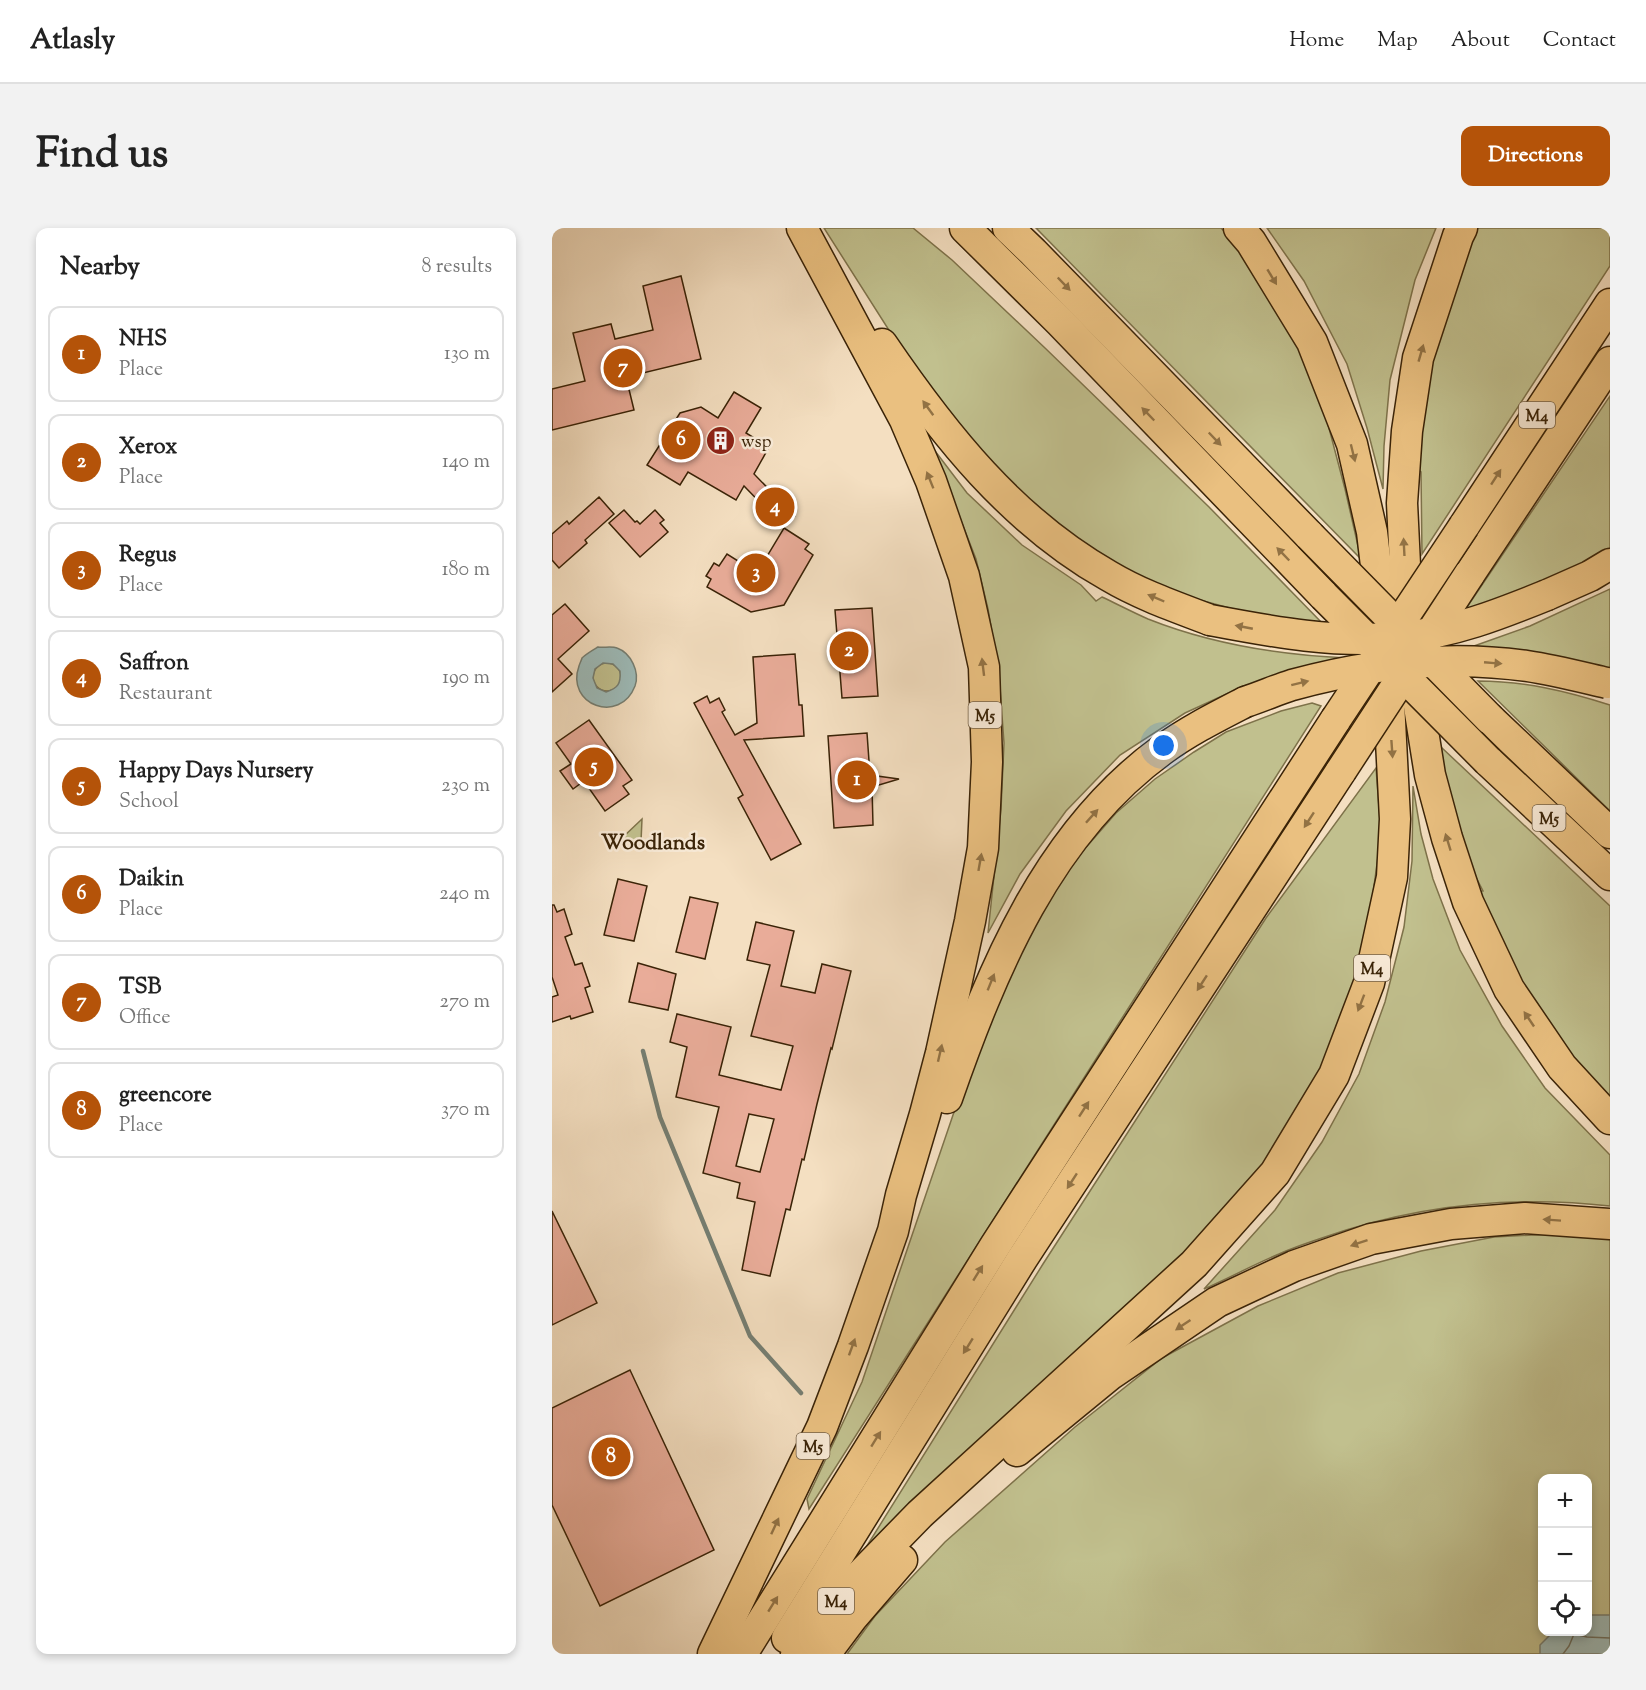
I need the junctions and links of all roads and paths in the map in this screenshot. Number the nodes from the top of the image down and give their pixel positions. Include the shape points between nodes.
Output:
1 (804, 228) edge
2 (940, 228) edge
3 (965, 228) edge
4 (1008, 228) edge
5 (1012, 228) edge
6 (1239, 228) edge
7 (1462, 228) edge
8 (1033, 252) junction
9 (1610, 304) edge
10 (1060, 322) junction
11 (1610, 362) edge
12 (1610, 564) edge
13 (1608, 684) edge
14 (1610, 833) edge
15 (1610, 874) edge
16 (1610, 1119) edge
17 (1610, 1224) edge
18 (893, 1231) junction
19 (883, 1554) junction
20 (713, 1654) edge
21 (742, 1654) edge
22 (777, 1654) edge
23 (796, 1654) edge
24 (811, 1654) edge
25 (825, 1654) edge

12 -> 1 highway, M5, bridge via 1486,619 1403,637 1316,638 1279,633 1210,620 1155,598 1110,577 1065,548 1006,500 946,432
18 -> 1 highway, M5 via 941,1053 982,848 987,762 984,667 964,576 931,481 904,420
2 - 10 highway, M5
3 - 10 highway, M5
4 - 8 highway, M5
5 - 8 highway, M5
6 -> 19 highway, M4 via 1312,342 1352,444 1372,532 1386,647 1395,819 1392,877 1369,983 1334,1075 1275,1173 1194,1264 920,1514
16 -> 7 highway via 1562,1067 1509,989 1468,902 1430,775 1409,646 1403,515 1407,430 1418,358
8 -> 14 highway, M5, bridge via 1490,719
21 -> 9 highway, M4, bridge via 995,1246 1335,718
15 -> 10 highway, M5, bridge via 1488,761
11 -> 22 highway, M4, bridge via 1022,1259
18 -> 13 highway, M5, bridge via 914,1198 966,1044 995,972 1033,897 1078,831 1118,786 1161,750 1245,702 1290,686 1408,663 1528,666
17 -> 25 highway, M4 via 1525,1218 1451,1224 1371,1239 1293,1266 1217,1302 1111,1374 1016,1452 918,1542
20 -> 18 highway, M5 via 822,1427
19 - 23 highway, M4 via 838,1598
19 - 24 highway, M4

